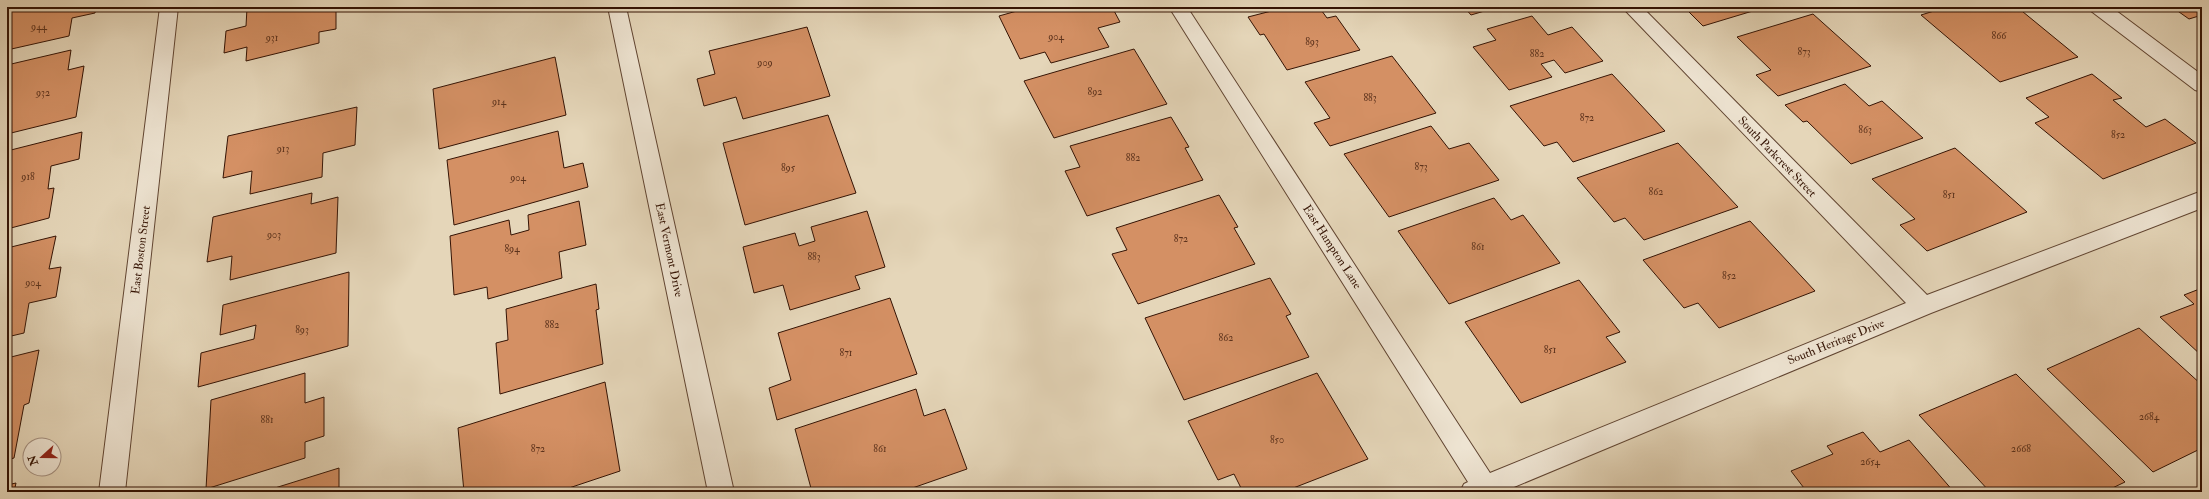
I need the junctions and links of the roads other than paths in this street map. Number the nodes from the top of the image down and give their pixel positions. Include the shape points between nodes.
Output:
1 (169, 7) edge
2 (617, 7) edge
3 (1178, 7) edge
4 (1631, 7) edge
5 (2098, 7) edge
6 (2202, 85) edge
7 (2202, 199) edge
8 (1923, 306) junction
9 (1479, 490) edge
10 (112, 492) edge
11 (721, 492) edge

1 - 10 street, East Boston Street
2 - 11 street, East Vermont Drive
3 - 9 street, East Hampton Lane
4 - 8 street, South Parkcrest Street
5 - 6 street
7 - 8 street, South Heritage Drive
8 - 9 street, South Heritage Drive

